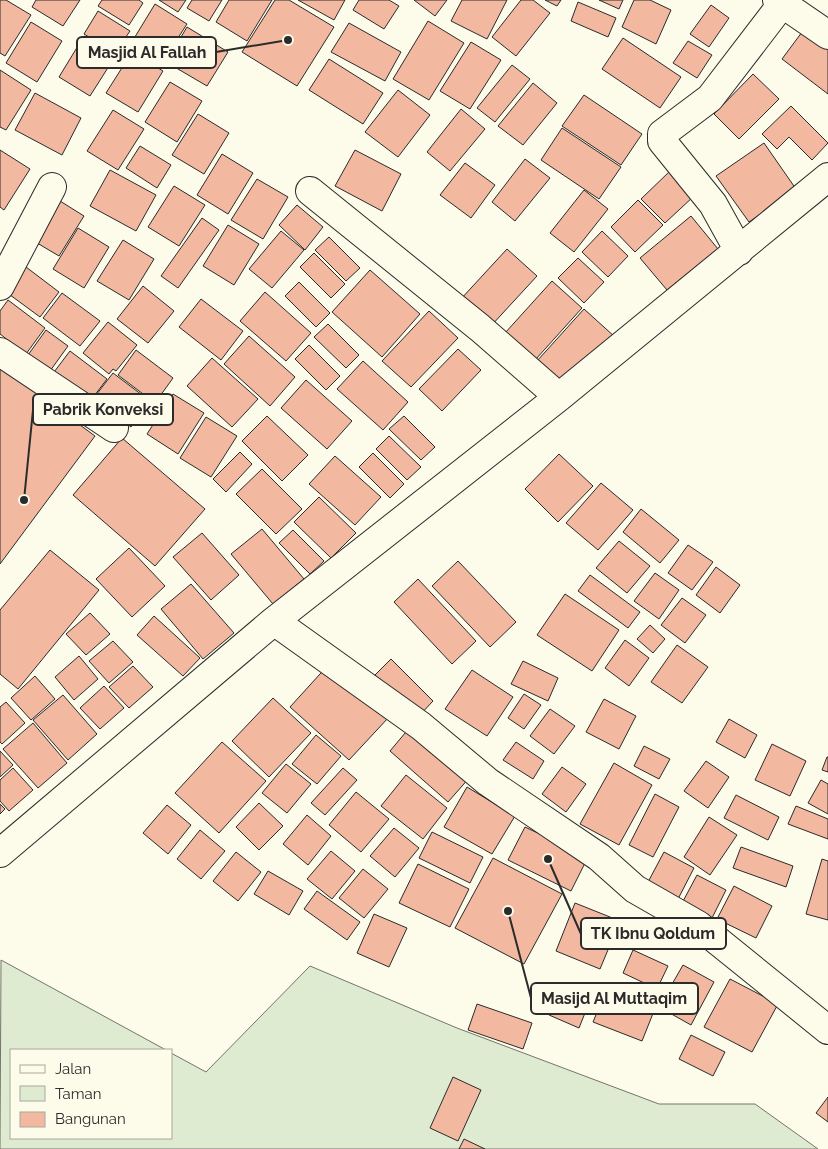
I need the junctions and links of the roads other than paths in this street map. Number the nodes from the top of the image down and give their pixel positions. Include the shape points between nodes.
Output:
1 (779, 2) edge
2 (828, 35) edge
3 (828, 177) edge
4 (52, 186) dead end
5 (310, 191) dead end
6 (739, 251) junction
7 (0, 286) edge
8 (0, 352) edge
9 (559, 397) junction
10 (114, 428) dead end
11 (274, 621) junction
12 (0, 853) edge
13 (828, 1030) edge

1 - 2 street
1 - 6 street via 710,98 662,134 662,141 713,204
3 - 6 street
4 - 7 street
5 - 9 street via 480,328
6 - 9 street
8 - 10 street
9 - 11 street
11 - 12 street
11 - 13 street via 421,726 488,782 599,856 635,889 698,926

